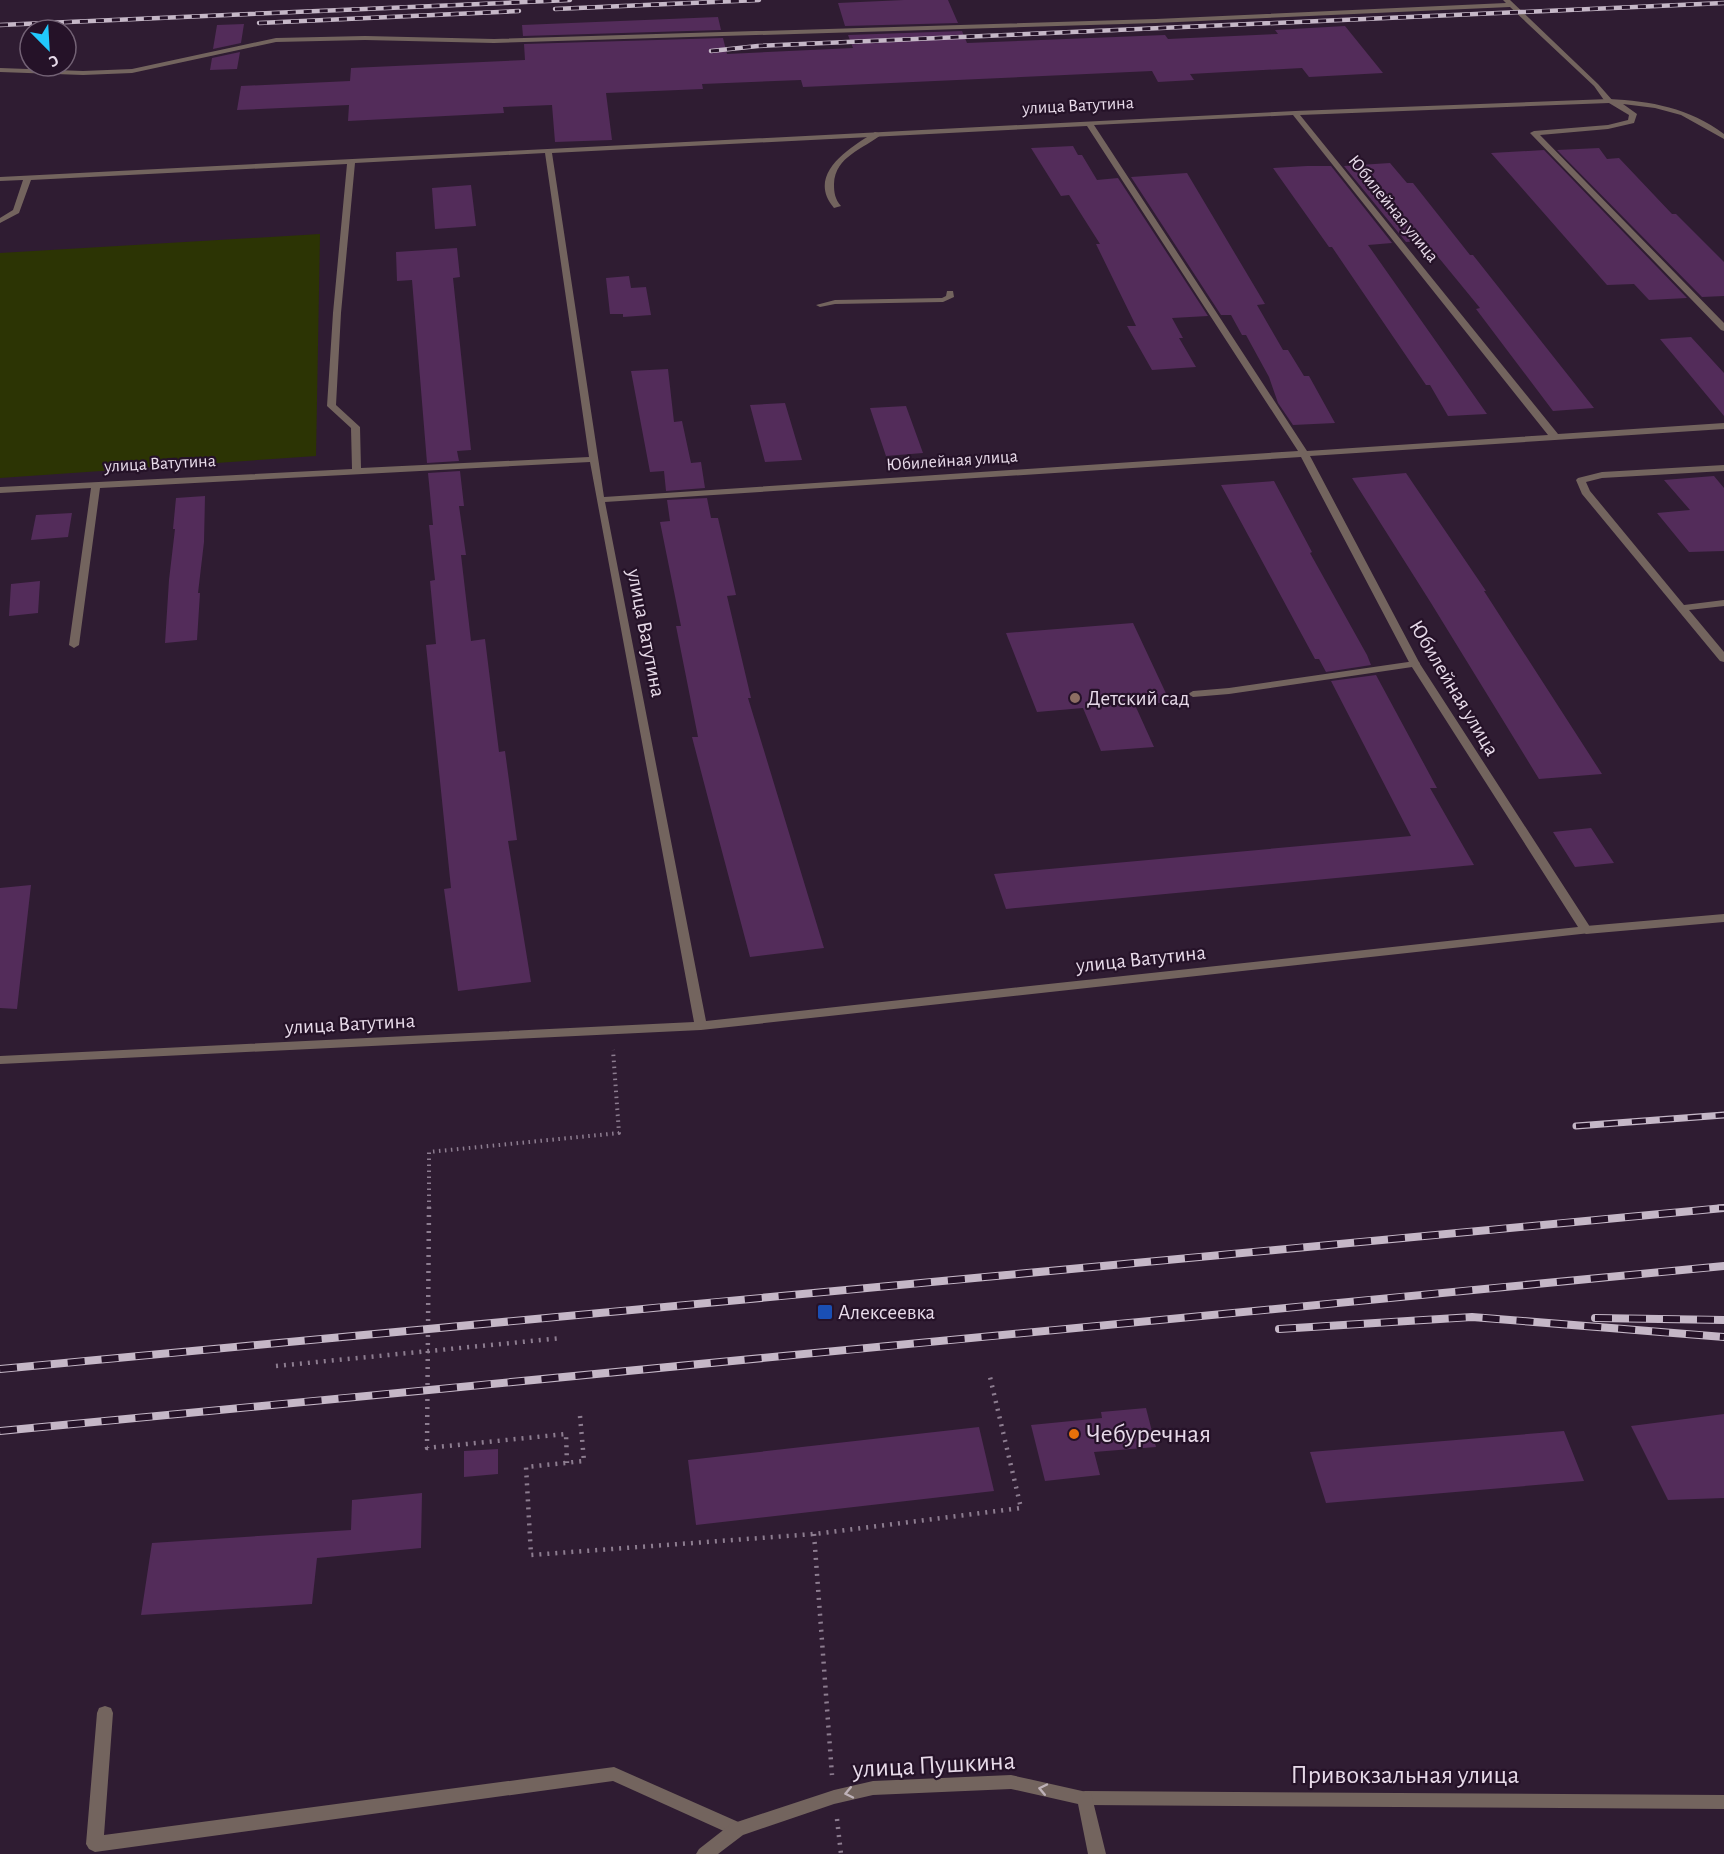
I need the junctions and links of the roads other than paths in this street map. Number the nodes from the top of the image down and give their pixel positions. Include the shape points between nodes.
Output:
1 (1508, 2) edge
2 (0, 70) edge
3 (1609, 101) junction
4 (1295, 113) junction
5 (1089, 123) junction
6 (878, 134) junction
7 (1724, 137) edge
8 (548, 152) junction
9 (351, 162) junction
10 (28, 178) junction
11 (0, 179) edge
12 (837, 206) dead end
13 (0, 221) edge
14 (950, 293) dead end
15 (820, 305) dead end
16 (1724, 328) edge
17 (1724, 426) edge
18 (1555, 437) junction
19 (1305, 455) junction
20 (595, 459) junction
21 (1724, 468) edge
22 (357, 472) junction
23 (96, 485) junction
24 (0, 490) edge
25 (600, 500) junction
26 (1724, 603) edge
27 (1682, 608) junction
28 (74, 645) dead end
29 (1724, 659) edge
30 (1415, 664) junction
31 (1193, 694) dead end
32 (1724, 918) edge
33 (1586, 930) junction
34 (701, 1026) junction
35 (0, 1060) edge
36 (105, 1713) dead end
37 (1085, 1798) junction
38 (1724, 1802) edge
39 (736, 1829) junction
40 (705, 1854) edge
41 (1097, 1854) edge

1 - 2 street via 1156,21 518,40 276,40 132,71
1 - 3 street
3 - 4 street, улица Ватутина
3 - 7 street, улица Ватутина via 1657,104 1688,115
3 - 16 street via 1633,114 1630,122 1534,133
4 - 5 street, улица Ватутина
4 - 18 street, Юбилейная улица
5 - 6 street, улица Ватутина
5 - 19 street, Юбилейная улица
6 - 8 street, улица Ватутина
6 - 12 street via 834,165 829,183 831,200
8 - 9 street, улица Ватутина
8 - 20 street, улица Ватутина
9 - 10 street, улица Ватутина
9 - 22 street via 331,406 355,427
10 - 11 street, улица Ватутина
10 - 13 street via 16,211
14 - 15 street via 943,300
17 - 18 street, Юбилейная улица
18 - 19 street, Юбилейная улица
19 - 25 street, Юбилейная улица
19 - 30 street, Юбилейная улица
20 - 22 street, улица Ватутина
20 - 25 street, улица Ватутина
21 - 27 street via 1602,475 1581,480 1585,492
22 - 23 street, улица Ватутина
23 - 24 street, улица Ватутина
23 - 28 street
25 - 34 street, улица Ватутина
26 - 27 street
27 - 29 street
30 - 31 street
30 - 33 street, Юбилейная улица
32 - 33 street, улица Ватутина
33 - 34 street, улица Ватутина
34 - 35 street, улица Ватутина
36 - 39 street via 95,1844 614,1774
37 - 38 street, Привокзальная улица
37 -> 39 street, улица Пушкина via 1011,1782 873,1788
37 - 41 street
39 - 40 street, улица Пушкина

